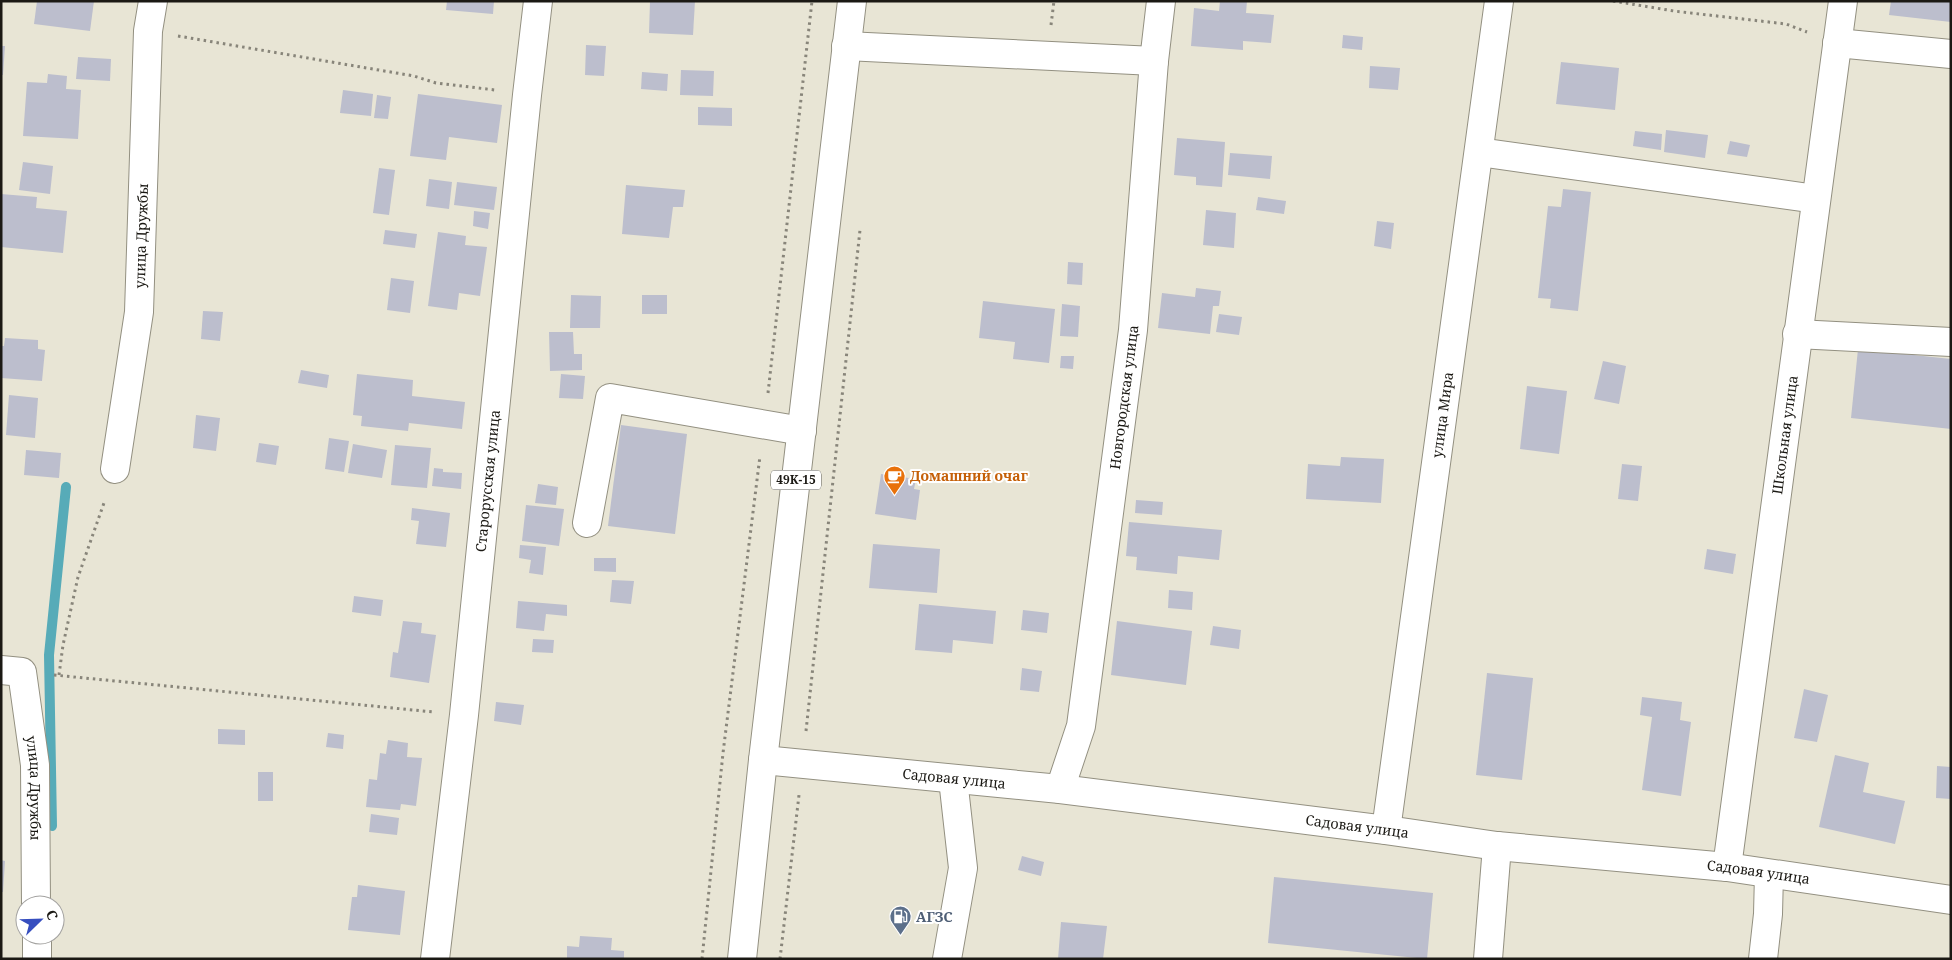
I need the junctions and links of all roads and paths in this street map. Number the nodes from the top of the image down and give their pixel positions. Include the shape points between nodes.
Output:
1 (153, 1) edge
2 (538, 1) edge
3 (812, 1) edge
4 (852, 1) edge
5 (1161, 1) edge
6 (1499, 1) edge
7 (1613, 1) edge
8 (1843, 1) edge
9 (148, 31) junction
10 (1837, 43) junction
11 (846, 46) junction
12 (1951, 54) edge
13 (1154, 62) junction
14 (527, 95) junction
15 (1479, 152) junction
16 (1816, 199) junction
17 (861, 224) dead end
18 (1798, 334) junction
19 (1951, 342) edge
20 (764, 424) junction
21 (802, 431) junction
22 (115, 469) joint
23 (587, 523) dead end
24 (11, 671) edge
25 (464, 715) junction
26 (763, 760) junction
27 (802, 764) junction
28 (953, 779) junction
29 (1060, 789) junction
30 (1386, 830) junction
31 (1497, 846) junction
32 (1728, 867) junction
33 (1769, 874) junction
34 (36, 895) edge
35 (1951, 900) edge
36 (37, 945) edge
37 (37, 959) edge
38 (435, 959) edge
39 (702, 959) edge
40 (742, 959) edge
41 (780, 959) edge
42 (947, 959) edge
43 (1488, 959) edge
44 (1763, 959) edge

1 - 9 street, улица Дружбы
2 - 14 street, Старорусская улица
3 - 20 path
4 - 11 street, 49К-15
5 - 13 street, Новгородская улица
6 - 15 street, улица Мира
7 - 10 path via 1786,24
8 - 10 street, Школьная улица
9 - 14 path
9 - 22 street, улица Дружбы via 139,312
10 - 12 street
10 - 16 street, Школьная улица
11 - 13 street
11 - 21 street, 49К-15
13 - 29 street, Новгородская улица via 1133,330 1081,726
14 - 25 street, Старорусская улица
15 - 16 street
15 - 30 street, улица Мира
16 - 18 street, Школьная улица
17 - 27 path
18 - 19 street
18 - 32 street, Школьная улица
20 - 21 street
20 - 23 street via 610,398
20 - 39 path via 722,753
21 - 26 street, 49К-15
22 - 25 path via 78,577 59,675
24 - 34 street, улица Дружбы via 35,765
25 - 38 street, Старорусская улица
26 - 27 street, Садовая улица
26 - 40 street, 49К-15
27 - 28 street, Садовая улица
27 - 41 path
28 - 29 street, Садовая улица
28 - 42 street via 963,868
29 - 30 street, Садовая улица
30 - 31 street, Садовая улица
31 - 32 street, Садовая улица
31 - 43 street
32 - 33 street, Садовая улица
33 - 35 street, Садовая улица
33 - 44 street
36 - 37 street

